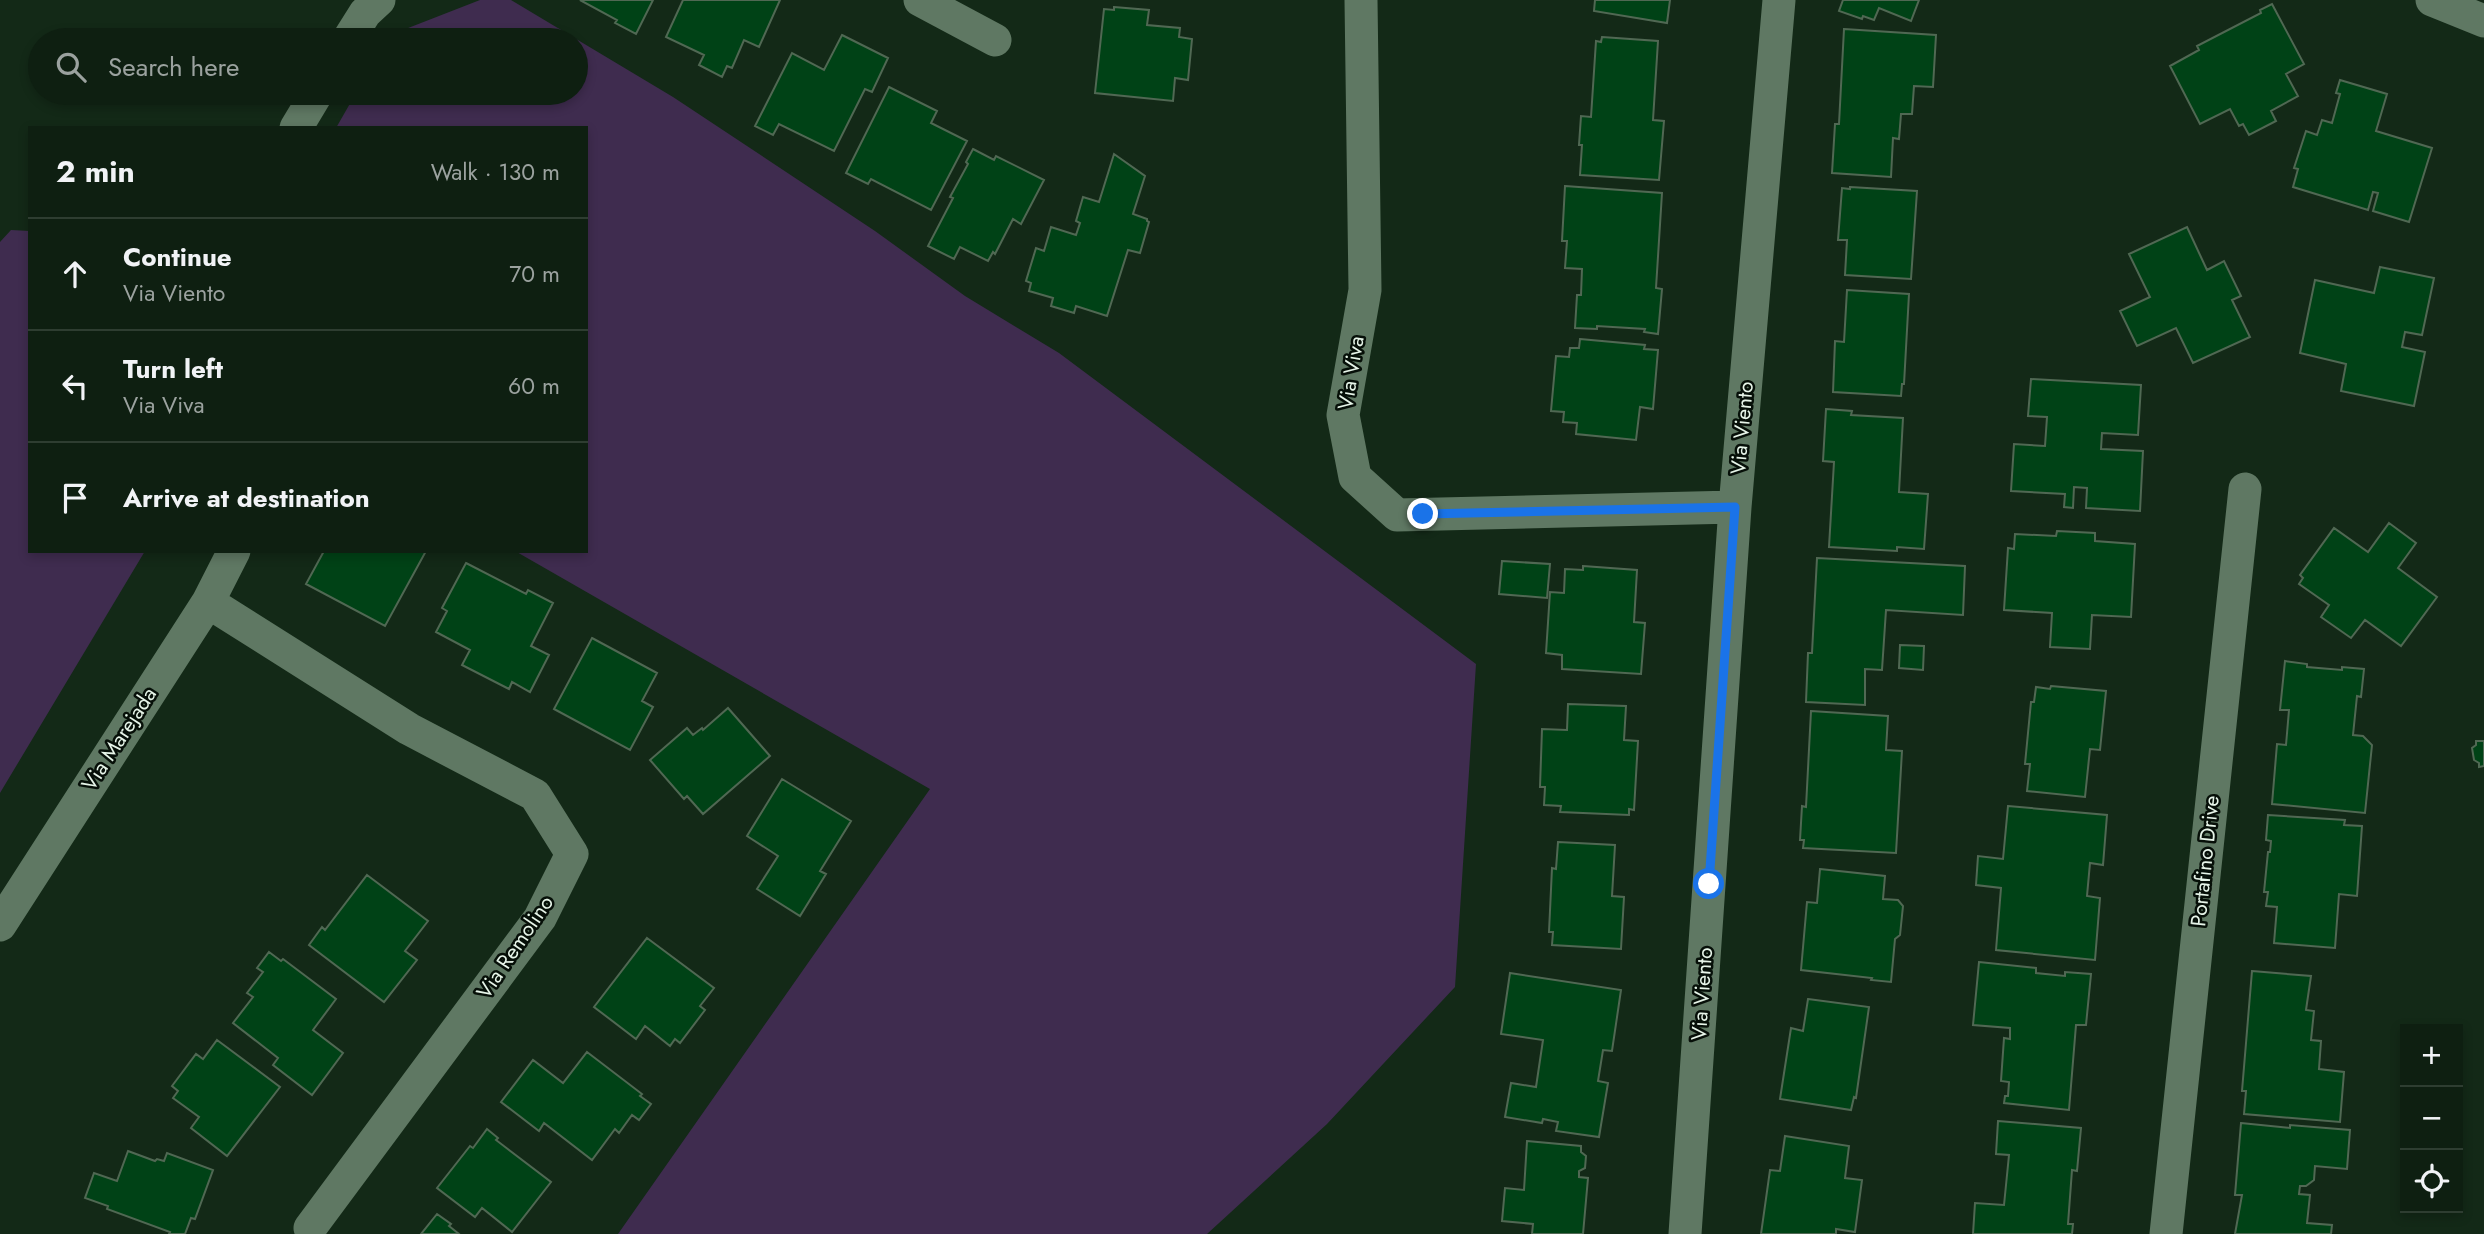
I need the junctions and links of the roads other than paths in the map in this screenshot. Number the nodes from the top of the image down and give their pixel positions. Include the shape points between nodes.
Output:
1 (379, 0) edge
2 (920, 0) edge
3 (1361, 0) edge
4 (1779, 0) edge
5 (2432, 0) edge
6 (2484, 21) edge
7 (356, 28) edge
8 (995, 40) dead end
9 (310, 105) edge
10 (297, 126) edge
11 (2245, 489) dead end
12 (1735, 507) junction
13 (233, 553) edge
14 (208, 602) junction
15 (0, 925) edge
16 (310, 1228) dead end
17 (1685, 1234) edge
18 (2166, 1234) edge

1 - 7 street
2 - 8 street
3 - 12 street, Via Viva via 1364,290 1343,415 1355,477 1397,515
4 - 12 street, Via Viento
5 - 6 street
9 - 10 street
11 - 18 street, Portafino Drive
12 - 17 street, Via Viento
13 - 14 street, Via Marejada
14 - 15 street, Via Marejada
14 - 16 street, Via Remolino via 409,729 536,794 572,854 540,918

